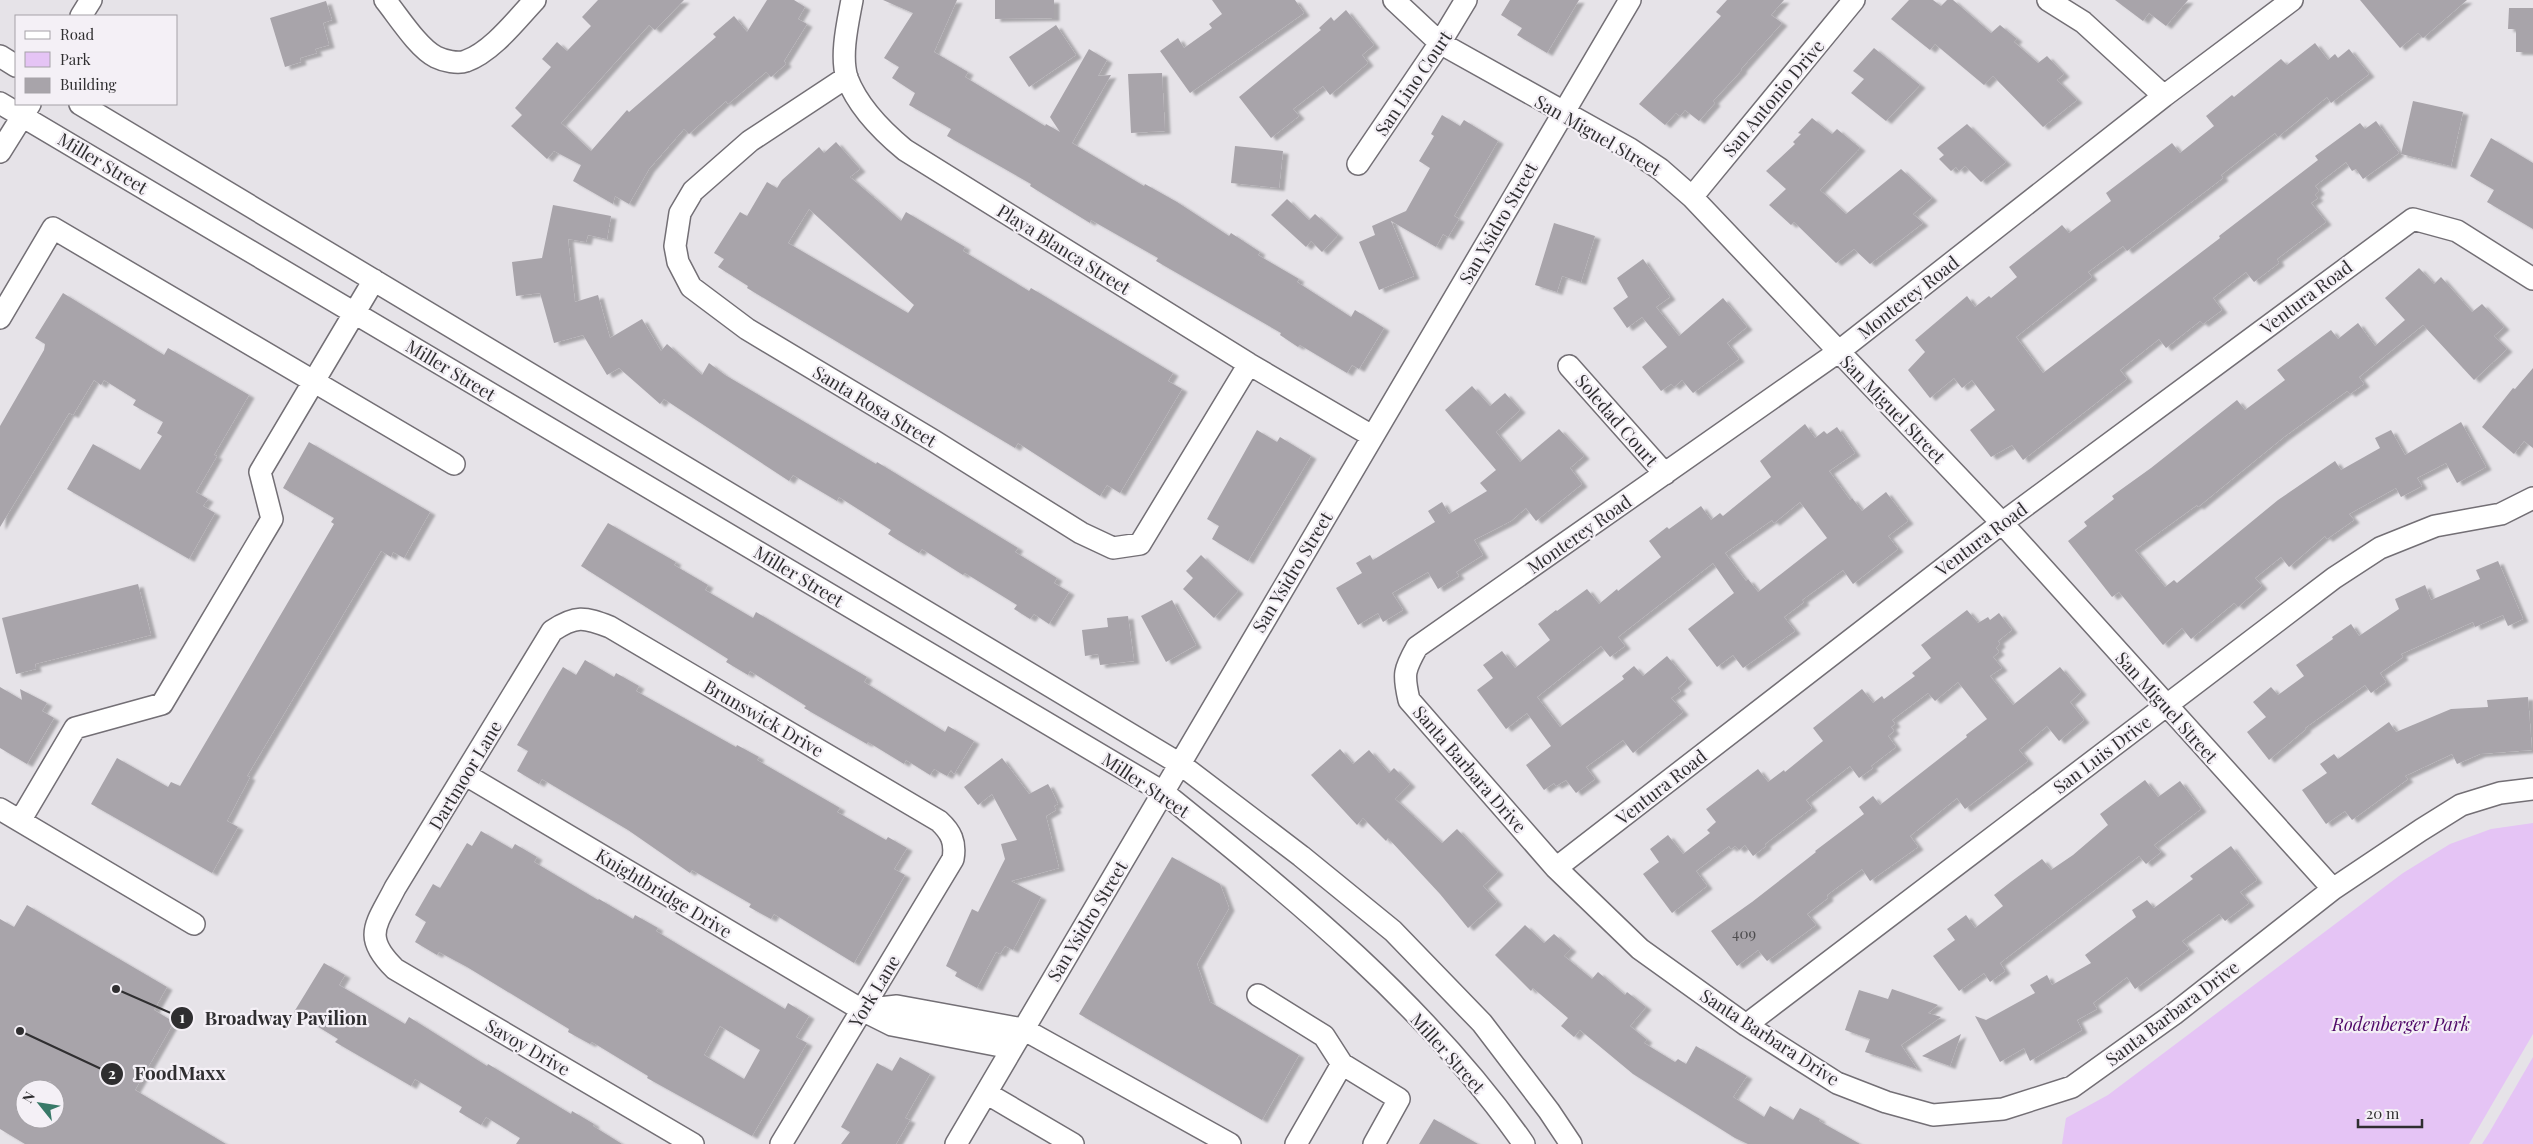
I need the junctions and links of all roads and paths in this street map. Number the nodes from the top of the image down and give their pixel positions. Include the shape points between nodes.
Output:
1 (91, 0) edge
2 (385, 0) edge
3 (535, 0) edge
4 (852, 0) edge
5 (1394, 0) edge
6 (1466, 0) edge
7 (1630, 0) edge
8 (1854, 0) edge
9 (2048, 0) edge
10 (2292, 0) edge
11 (82, 15) edge
12 (1440, 43) junction
13 (0, 56) edge
14 (15, 65) edge
15 (847, 77) junction
16 (2164, 96) junction
17 (0, 103) edge
18 (82, 105) edge
19 (26, 110) edge
20 (1562, 114) junction
21 (0, 152) edge
22 (1358, 164) dead end
23 (1692, 197) junction
24 (2533, 279) edge
25 (374, 280) junction
26 (355, 313) junction
27 (0, 318) edge
28 (1838, 352) junction
29 (1249, 364) junction
30 (1569, 366) dead end
31 (314, 382) junction
32 (1372, 436) junction
33 (454, 464) dead end
34 (1665, 474) junction
35 (2533, 498) edge
36 (2002, 522) junction
37 (569, 620) joint
38 (1404, 677) joint
39 (2166, 705) junction
40 (1180, 764) junction
41 (466, 775) junction
42 (2533, 789) edge
43 (1163, 792) junction
44 (0, 809) edge
45 (20, 821) junction
46 (951, 835) joint
47 (1556, 868) junction
48 (2334, 889) junction
49 (194, 924) dead end
50 (374, 940) joint
51 (1258, 996) dead end
52 (862, 1010) junction
53 (1746, 1024) junction
54 (1023, 1029) junction
55 (1011, 1048) junction
56 (1342, 1064) junction
57 (986, 1093) junction
58 (693, 1144) edge
59 (781, 1144) edge
60 (956, 1144) edge
61 (1074, 1144) edge
62 (1230, 1144) edge
63 (1296, 1144) edge
64 (1374, 1144) edge
65 (1524, 1144) edge
66 (1571, 1144) edge

1 - 11 street
2 - 3 street via 418,41 436,57 456,63 466,61 493,44
4 - 15 street, Playa Blanca Street via 845,52
5 - 12 street, San Miguel Street
6 - 12 street, San Lino Court
7 - 20 street, San Ysidro Street
8 - 23 street, San Antonio Drive
9 - 16 street via 2083,22
10 - 16 street, Monterey Road
12 - 20 street, San Miguel Street
12 - 22 street, San Lino Court
13 - 14 street
15 - 29 street, Playa Blanca Street via 865,110 884,133 905,150
15 - 29 street, Santa Rosa Street via 750,141 693,191 680,213 675,246 678,262 691,288 747,329 1081,533 1112,548 1140,544
16 - 28 street, Monterey Road
17 - 19 street, Miller Street
18 - 25 street, Miller Street
19 - 21 street
19 - 26 street, Miller Street
20 - 23 street, San Miguel Street via 1637,154
20 - 32 street, San Ysidro Street
23 - 28 street, San Miguel Street
24 - 36 street, Ventura Road via 2457,231 2413,219
25 - 26 street
25 - 40 street, Miller Street
26 - 31 street
26 - 43 street, Miller Street
27 - 31 street via 53,228
28 - 34 street, Monterey Road
28 - 36 street, San Miguel Street
29 - 32 street, Playa Blanca Street
30 - 34 street, Soledad Court
31 - 33 street
31 - 45 street via 260,472 272,519 162,704 75,728
32 - 40 street, San Ysidro Street
34 - 38 street, Monterey Road via 1417,647 1405,668
35 - 39 street, San Luis Drive via 2502,514 2435,526 2380,548 2334,578
36 - 39 street, San Miguel Street
36 - 47 street, Ventura Road
37 - 41 street, Dartmoor Lane via 552,631
37 - 46 street, Brunswick Drive via 588,618 610,628 939,821
38 - 47 street, Santa Barbara Drive via 1409,700
39 - 48 street, San Miguel Street
39 - 53 street, San Luis Drive
40 - 43 street, San Ysidro Street
40 - 66 street, Miller Street via 1302,856 1392,931 1482,1023
41 - 50 street, Dartmoor Lane via 395,888
41 - 52 street, Knightbridge Drive
42 - 48 street, Santa Barbara Drive via 2500,793 2461,805
43 - 54 street, San Ysidro Street
43 - 65 street, Miller Street via 1282,888 1370,968 1450,1051
44 - 45 street
45 - 49 street
46 - 52 street, York Lane via 955,846 953,859
47 - 53 street, Santa Barbara Drive via 1640,949
48 - 53 street, Santa Barbara Drive via 2174,1014 2072,1086 2003,1109 1934,1115 1886,1102 1837,1083
50 - 58 street, Savoy Drive via 380,954 395,969
51 - 56 street via 1324,1036
52 - 54 street via 897,1006
52 - 55 street, Knightbridge Drive via 892,1025
52 - 59 street, York Lane
54 - 55 street, San Ysidro Street
54 - 62 street
55 - 57 street, San Ysidro Street
56 - 63 street
56 - 64 street via 1399,1099
57 - 60 street, San Ysidro Street
57 - 61 street

